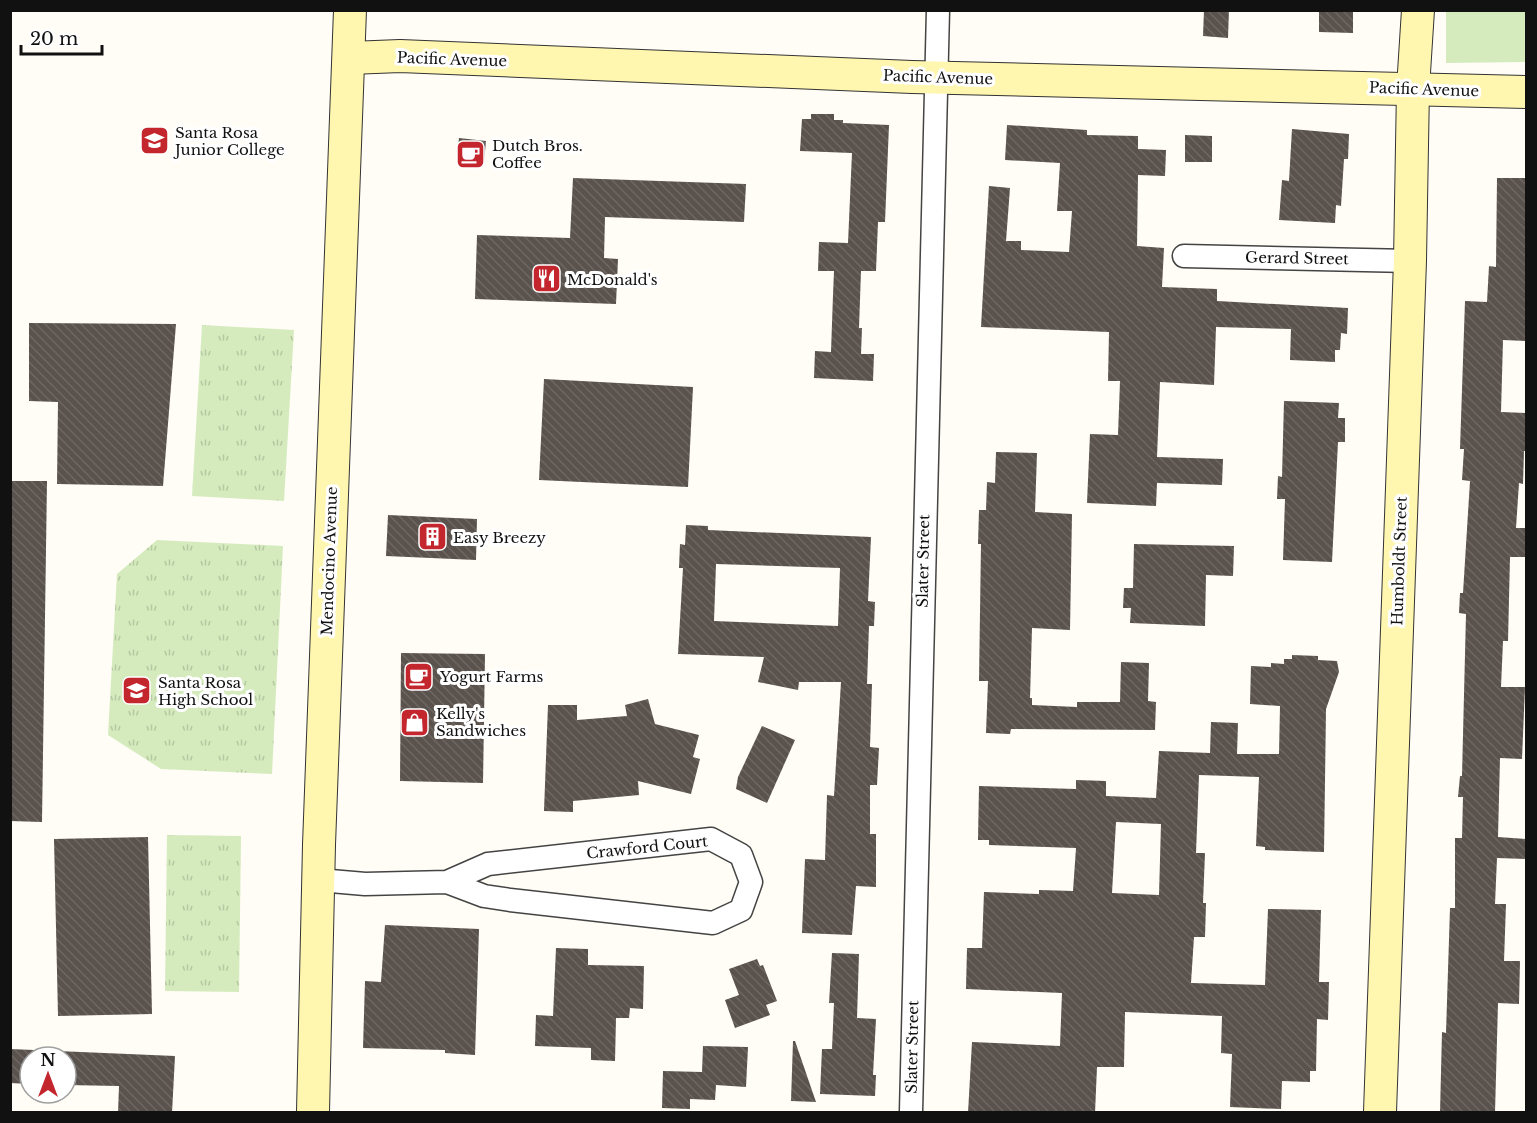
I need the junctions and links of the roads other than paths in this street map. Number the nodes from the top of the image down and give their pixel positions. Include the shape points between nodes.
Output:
1 (350, 10) edge
2 (938, 10) edge
3 (1418, 10) edge
4 (350, 58) junction
5 (934, 77) junction
6 (1413, 88) junction
7 (1527, 92) edge
8 (1184, 256) dead end
9 (1410, 261) junction
10 (319, 880) junction
11 (447, 882) junction
12 (313, 1113) edge
13 (910, 1113) edge
14 (1380, 1113) edge

1 - 4 street, Mendocino Avenue
2 - 5 street, Slater Street
3 - 6 street, Humboldt Street
4 - 5 street, Pacific Avenue via 400,56
4 - 10 street, Mendocino Avenue
5 - 6 street, Pacific Avenue
5 - 13 street, Slater Street
6 - 7 street, Pacific Avenue
6 - 9 street, Humboldt Street
8 - 9 street, Gerard Street
9 - 14 street, Humboldt Street
10 - 11 street, Crawford Court via 365,884
10 - 12 street, Mendocino Avenue
11 - 11 street, Crawford Court via 484,896 713,923 741,910 750,882 741,855 711,839 488,864

